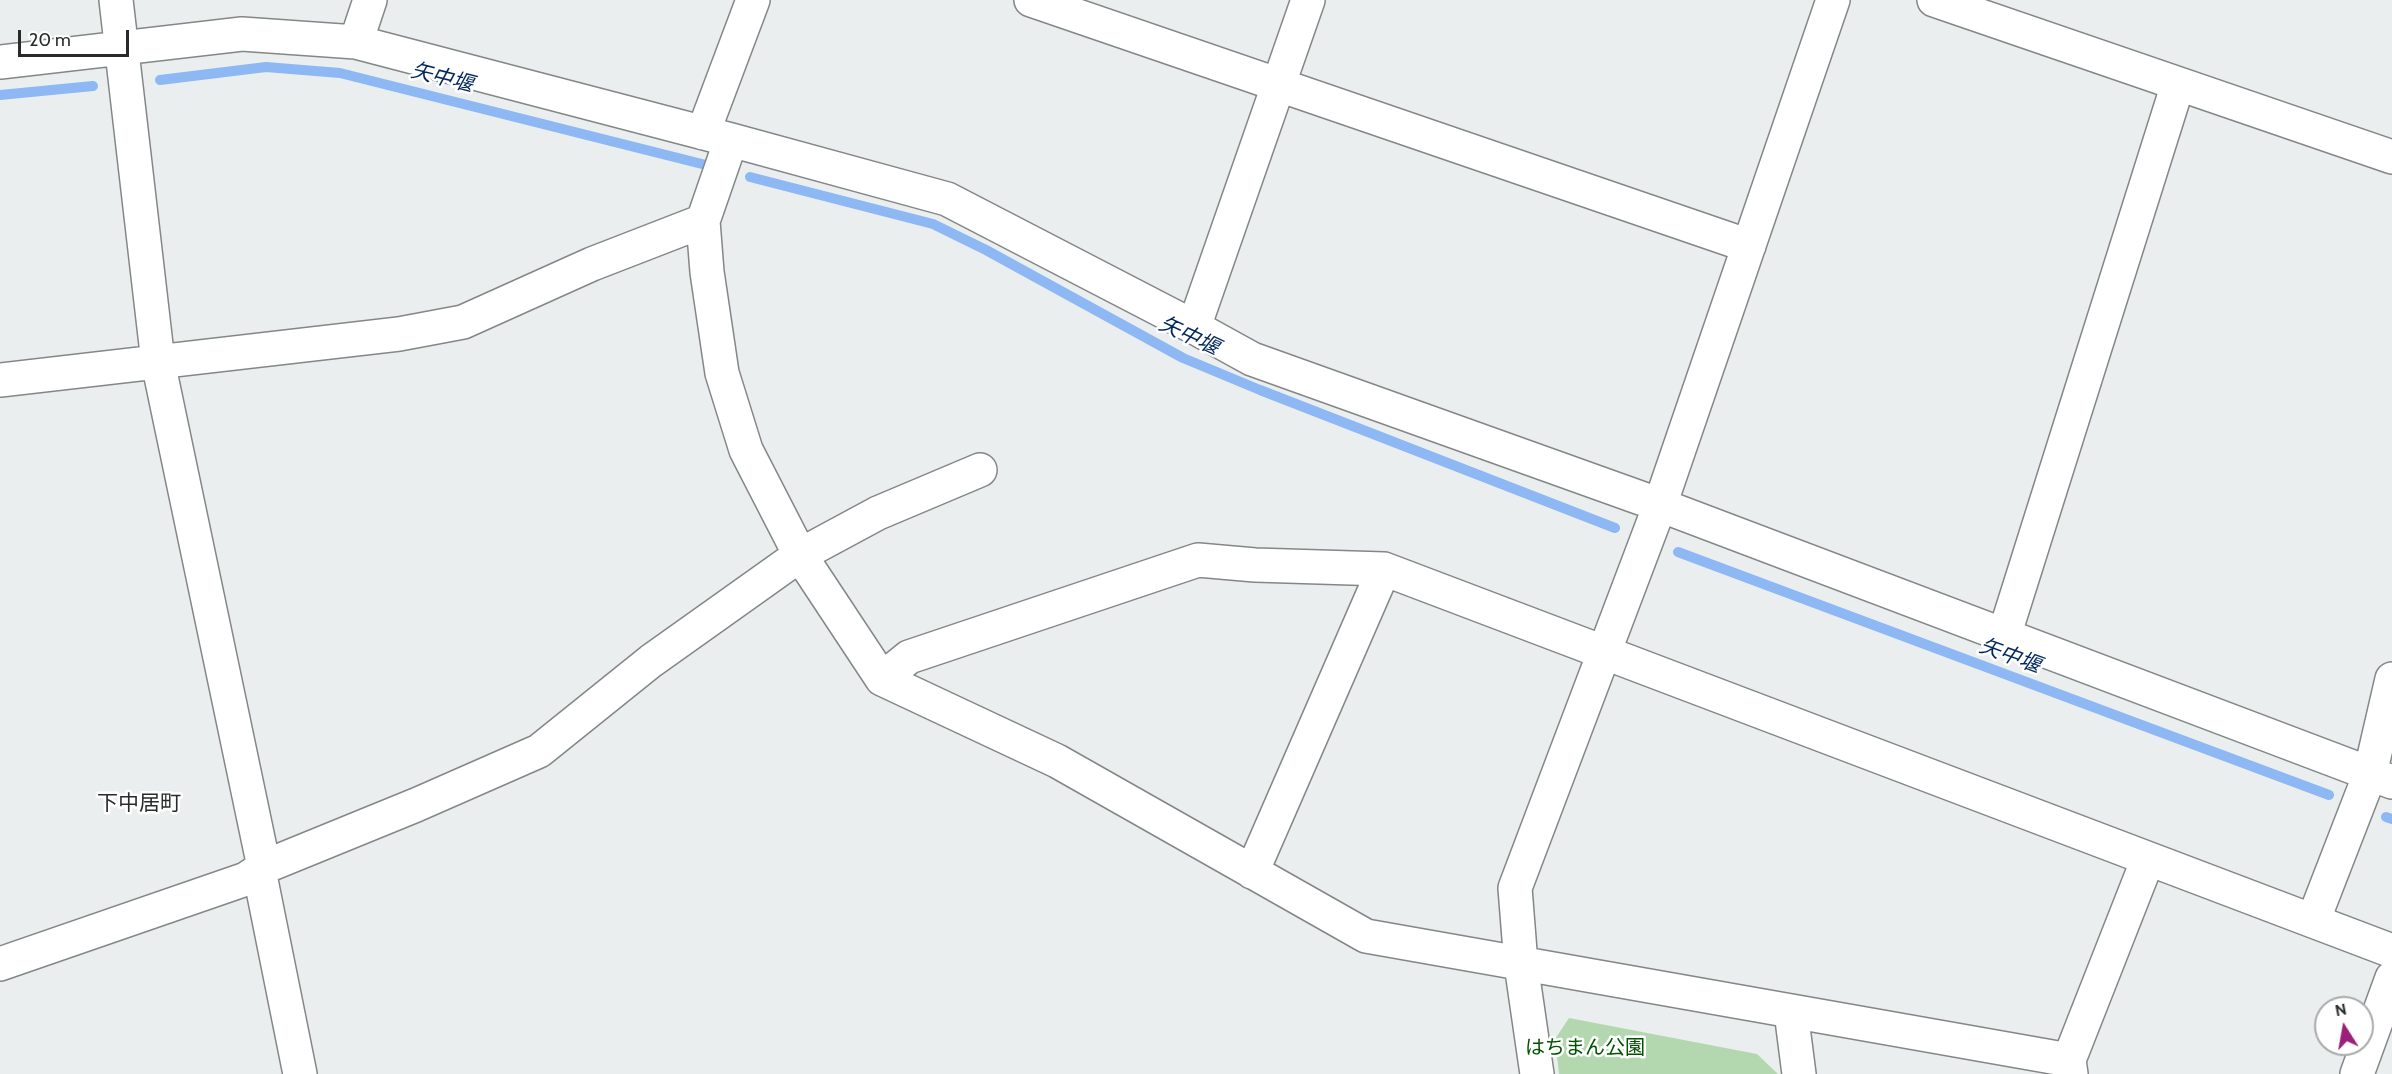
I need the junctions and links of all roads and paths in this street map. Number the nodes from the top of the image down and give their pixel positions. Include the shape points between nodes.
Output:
1 (116, 0) edge
2 (370, 0) edge
3 (753, 0) edge
4 (1031, 0) edge
5 (1308, 0) edge
6 (1833, 0) edge
7 (1934, 0) edge
8 (356, 42) junction
9 (123, 49) junction
10 (0, 63) edge
11 (2178, 84) junction
12 (1280, 85) junction
13 (717, 136) junction
14 (2392, 157) edge
15 (703, 221) junction
16 (1749, 246) junction
17 (1194, 327) junction
18 (158, 362) junction
19 (0, 380) edge
20 (980, 470) dead end
21 (1660, 505) junction
22 (800, 555) junction
23 (1384, 569) junction
24 (2004, 636) junction
25 (1604, 653) junction
26 (882, 679) junction
27 (2392, 679) edge
28 (2381, 778) edge
29 (2148, 859) junction
30 (261, 869) junction
31 (1252, 872) junction
32 (2313, 921) junction
33 (2392, 951) edge
34 (0, 964) edge
35 (1521, 964) junction
36 (2392, 978) edge
37 (1791, 1012) junction
38 (2070, 1067) edge
39 (300, 1074) edge
40 (1537, 1074) edge
41 (1799, 1074) edge
42 (2357, 1074) edge

1 - 9 street
2 - 8 street
3 - 13 street
4 - 12 street
5 - 12 street
6 - 16 street
7 - 11 street
8 - 9 street via 242,34
8 - 13 street
9 - 10 street
9 - 18 street
11 - 14 street
11 - 24 street
12 - 16 street
12 - 17 street
13 - 15 street
13 - 17 street via 947,199
15 - 18 street via 592,264 463,322 399,334
15 - 22 street via 722,373 746,450
16 - 21 street
17 - 21 street via 1252,359
18 - 19 street
18 - 30 street
20 - 22 street via 878,513
21 - 24 street
21 - 25 street
22 - 26 street
22 - 30 street via 651,661 539,751
23 - 25 street
23 - 26 street via 1198,560 909,657
23 - 31 street
24 - 28 street
25 - 29 street
25 - 35 street via 1515,888
26 - 31 street via 1057,761
27 - 28 street
28 - 32 street
29 - 32 street
29 - 38 street
30 - 34 street via 246,879
30 - 39 street
31 - 35 street via 1366,936
32 - 33 street
35 - 37 street
35 - 40 street
36 - 42 street
37 - 38 street
37 - 41 street

